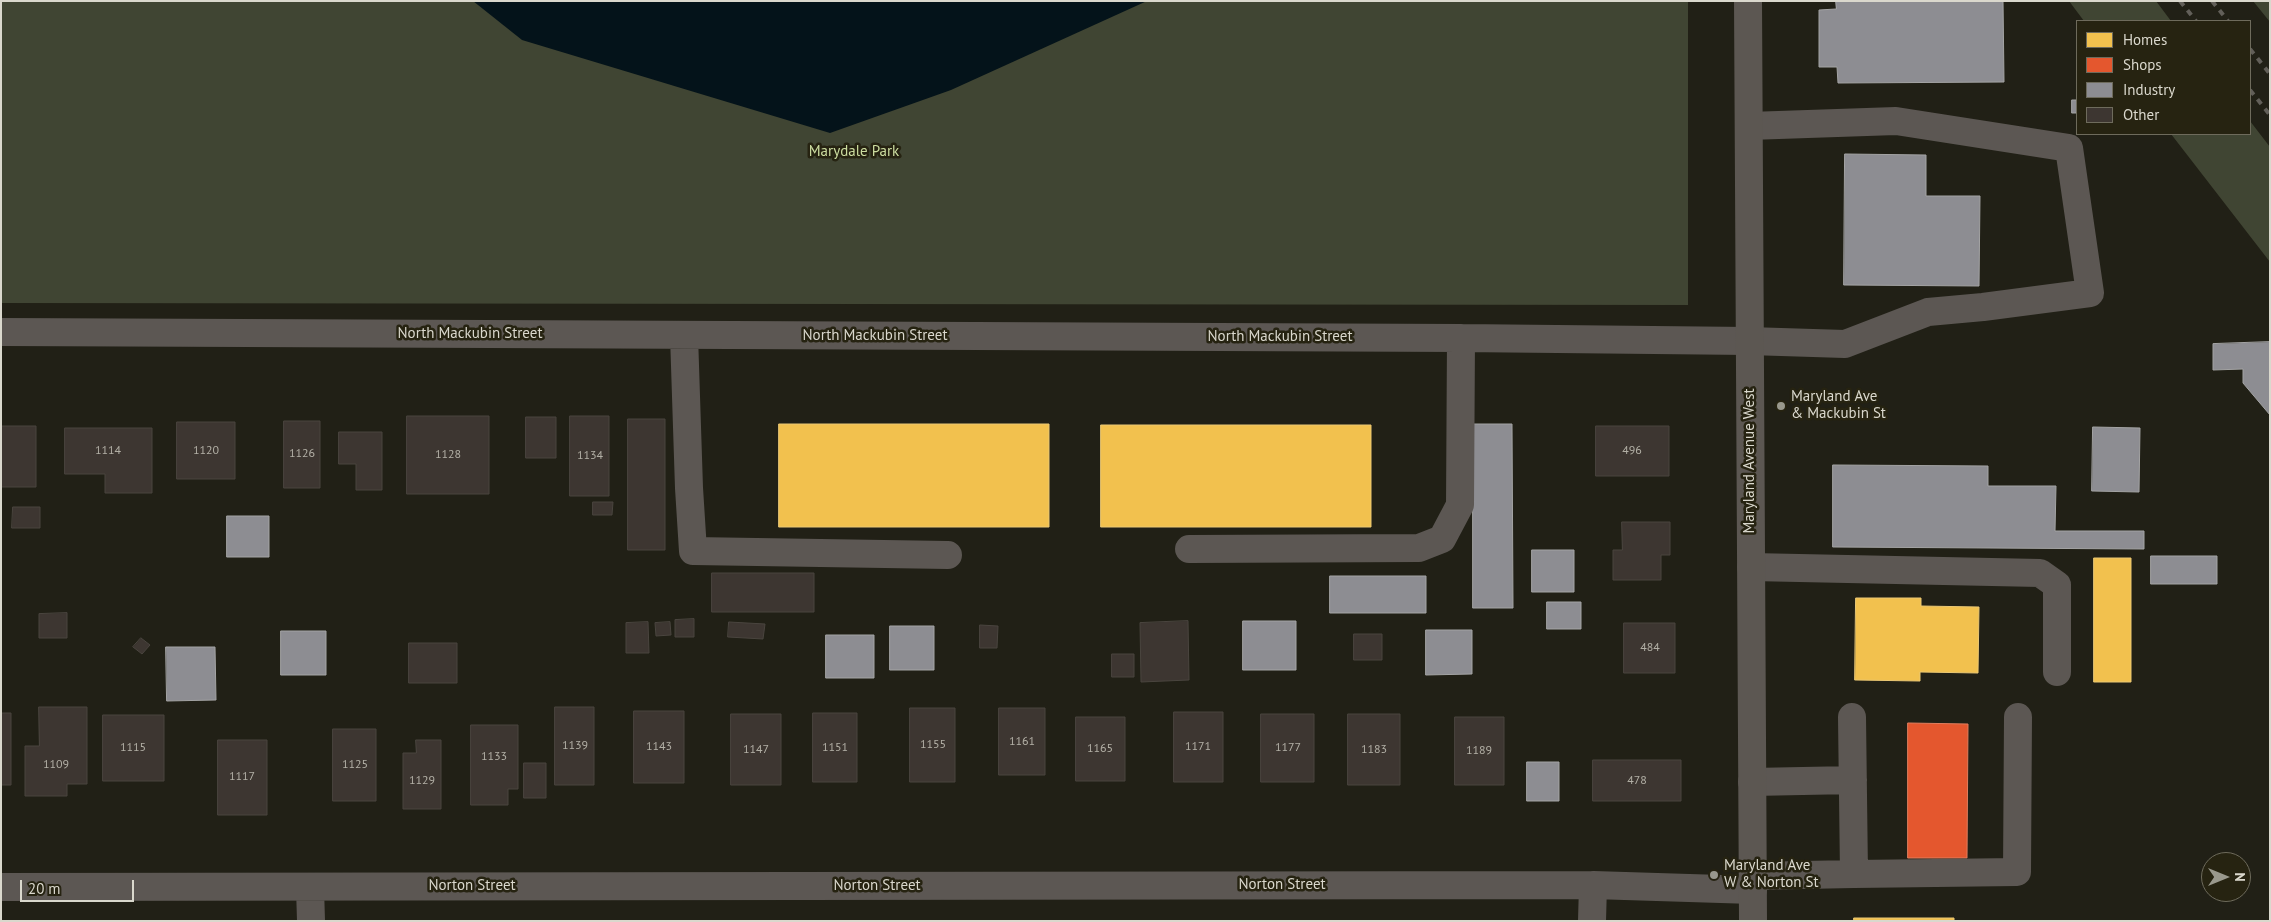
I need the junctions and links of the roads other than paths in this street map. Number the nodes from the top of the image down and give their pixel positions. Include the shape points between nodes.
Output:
1 (1748, 1) edge
2 (1749, 126) junction
3 (1, 332) edge
4 (684, 335) junction
5 (1461, 338) junction
6 (1749, 341) junction
7 (1189, 549) dead end
8 (948, 555) dead end
9 (1750, 567) junction
10 (2057, 672) dead end
11 (1852, 717) dead end
12 (2018, 717) dead end
13 (1853, 780) junction
14 (1752, 782) junction
15 (1854, 874) junction
16 (1753, 883) junction
17 (1593, 885) junction
18 (1, 887) edge
19 (310, 887) junction
20 (311, 921) edge
21 (1592, 921) edge
22 (1753, 921) edge

1 - 2 main road, Maryland Avenue West
2 - 6 main road, Maryland Avenue West
2 - 6 street, North Mackubin Street via 1896,121 2069,148 2090,293 1928,312 1845,344
3 - 4 street, North Mackubin Street
4 - 5 street, North Mackubin Street
4 - 8 street via 693,551
5 - 6 street, North Mackubin Street
5 - 7 street via 1460,504 1442,539 1418,548
6 - 9 main road, Maryland Avenue West
9 - 10 street via 2040,573 2057,585
9 - 14 main road, Maryland Avenue West
11 - 13 street
12 - 15 street, Norton Street via 2017,872
13 - 14 street
13 - 15 street
14 - 16 main road, Maryland Avenue West
15 - 16 street, Norton Street
16 - 17 street, Norton Street
16 - 22 main road, Maryland Avenue West
17 - 19 street, Norton Street
17 - 21 street
18 - 19 street, Norton Street
19 - 20 street

